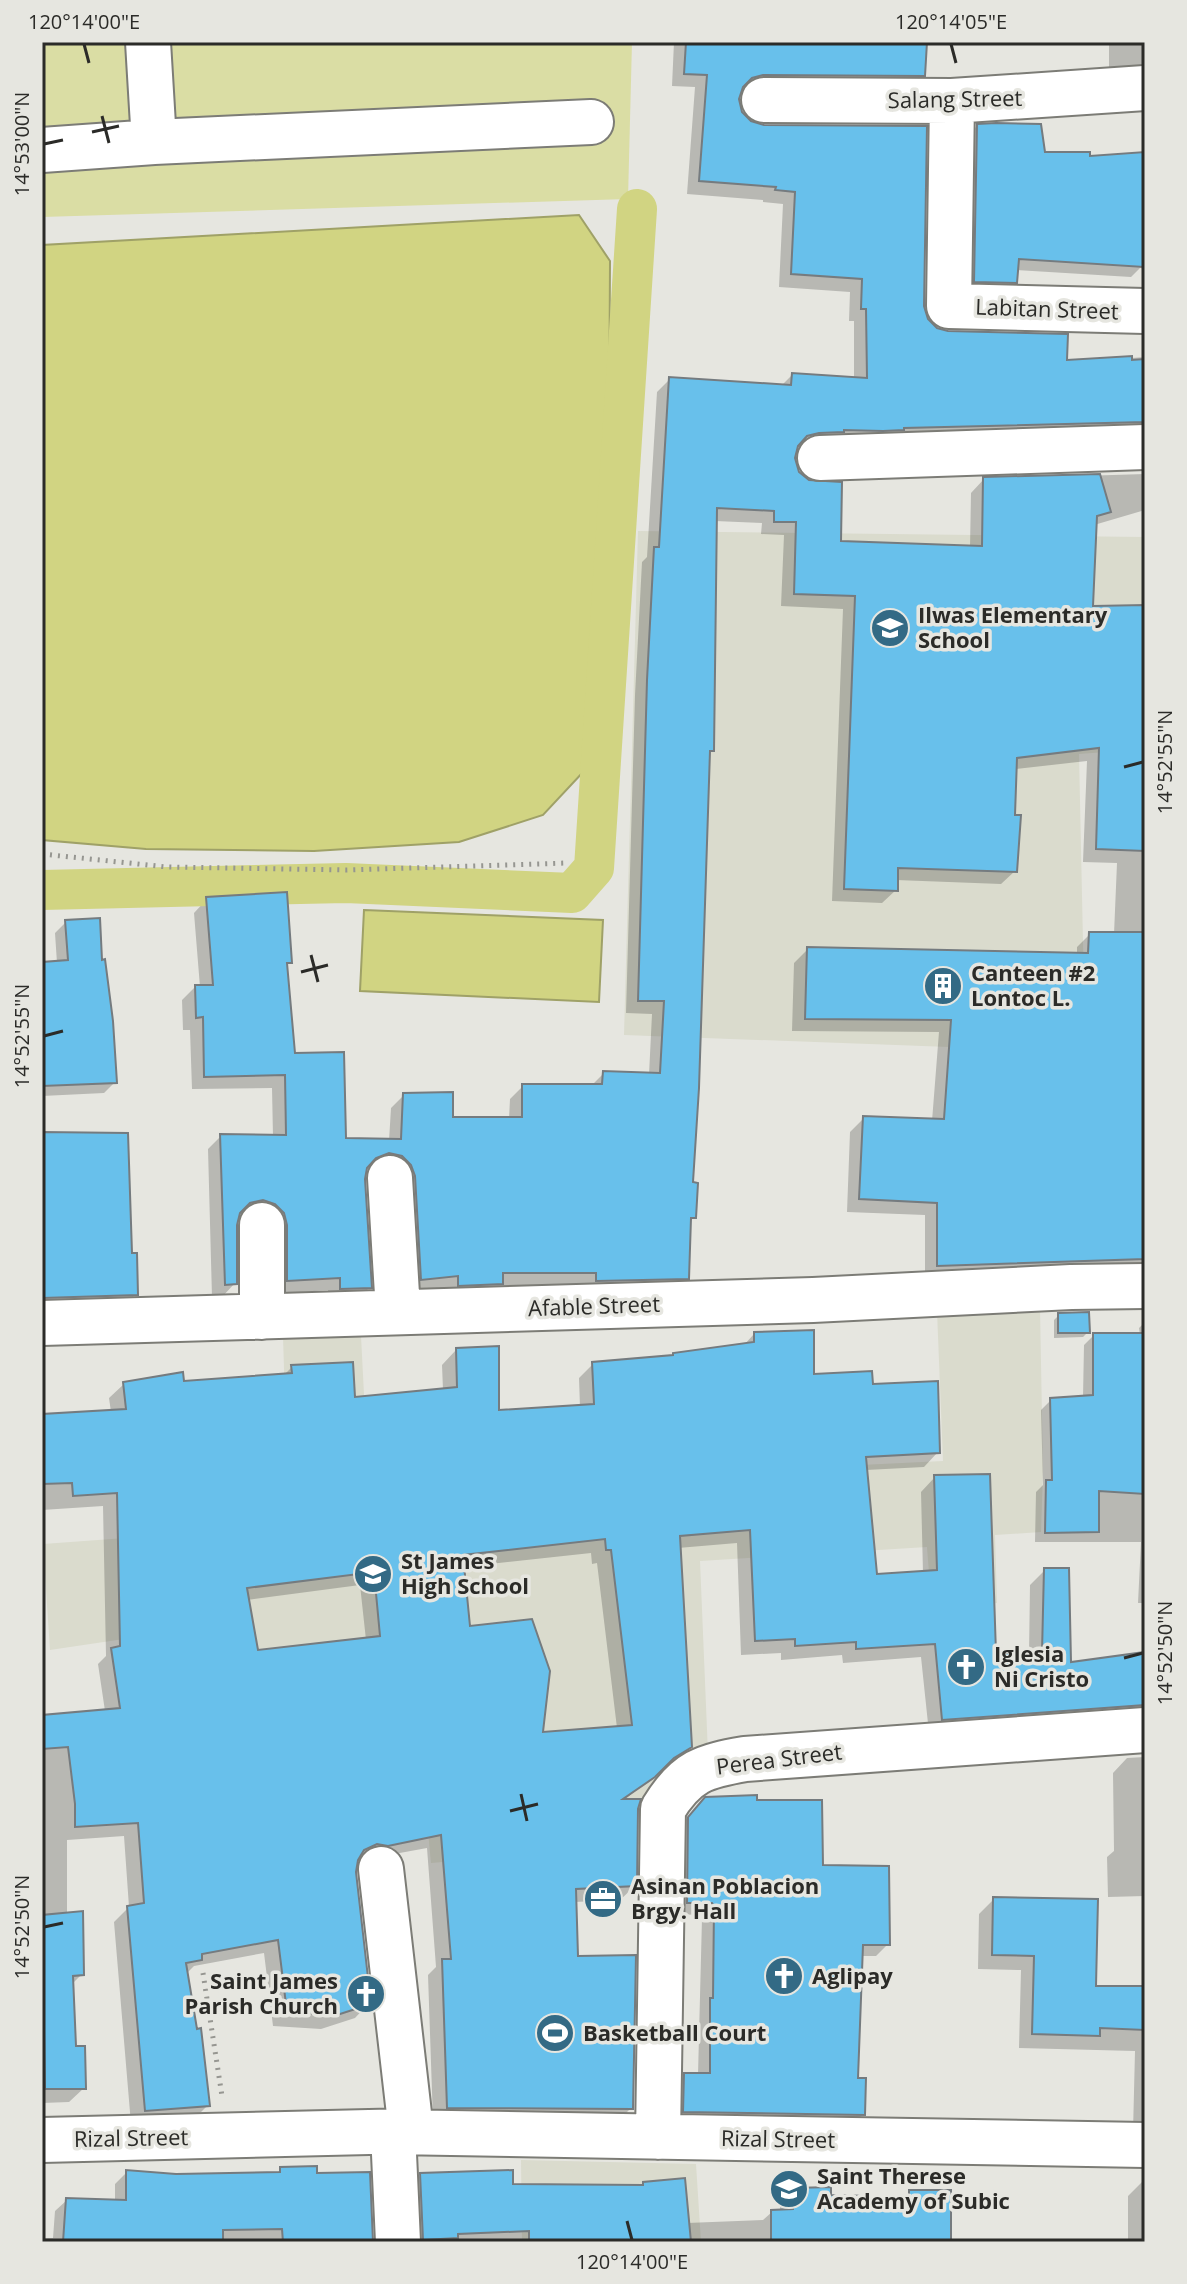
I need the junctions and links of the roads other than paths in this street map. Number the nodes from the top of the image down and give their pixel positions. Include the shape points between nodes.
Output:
1 (148, 42) edge
2 (1145, 88) edge
3 (764, 100) dead end
4 (952, 101) junction
5 (591, 122) dead end
6 (154, 142) junction
7 (42, 150) edge
8 (1145, 311) edge
9 (1145, 447) edge
10 (820, 458) dead end
11 (390, 1178) dead end
12 (262, 1225) dead end
13 (1145, 1286) edge
14 (398, 1311) junction
15 (262, 1317) junction
16 (42, 1323) edge
17 (1145, 1730) edge
18 (381, 1869) dead end
19 (402, 2131) junction
20 (658, 2137) junction
21 (42, 2140) edge
22 (1145, 2145) edge
23 (398, 2242) edge

1 - 6 street
2 - 4 street, Salang Street
3 - 4 street, Salang Street
4 - 8 street, Labitan Street via 949,306
5 - 6 street
6 - 7 street
9 - 10 street
11 - 14 street
12 - 15 street
13 - 14 street, Afable Street
14 - 15 street, Afable Street
15 - 16 street, Afable Street
17 - 20 street, Perea Street via 745,1759 690,1774 663,1809
18 - 19 street
19 - 20 street, Rizal Street
19 - 21 street, Rizal Street
19 - 23 street
20 - 22 street, Rizal Street

